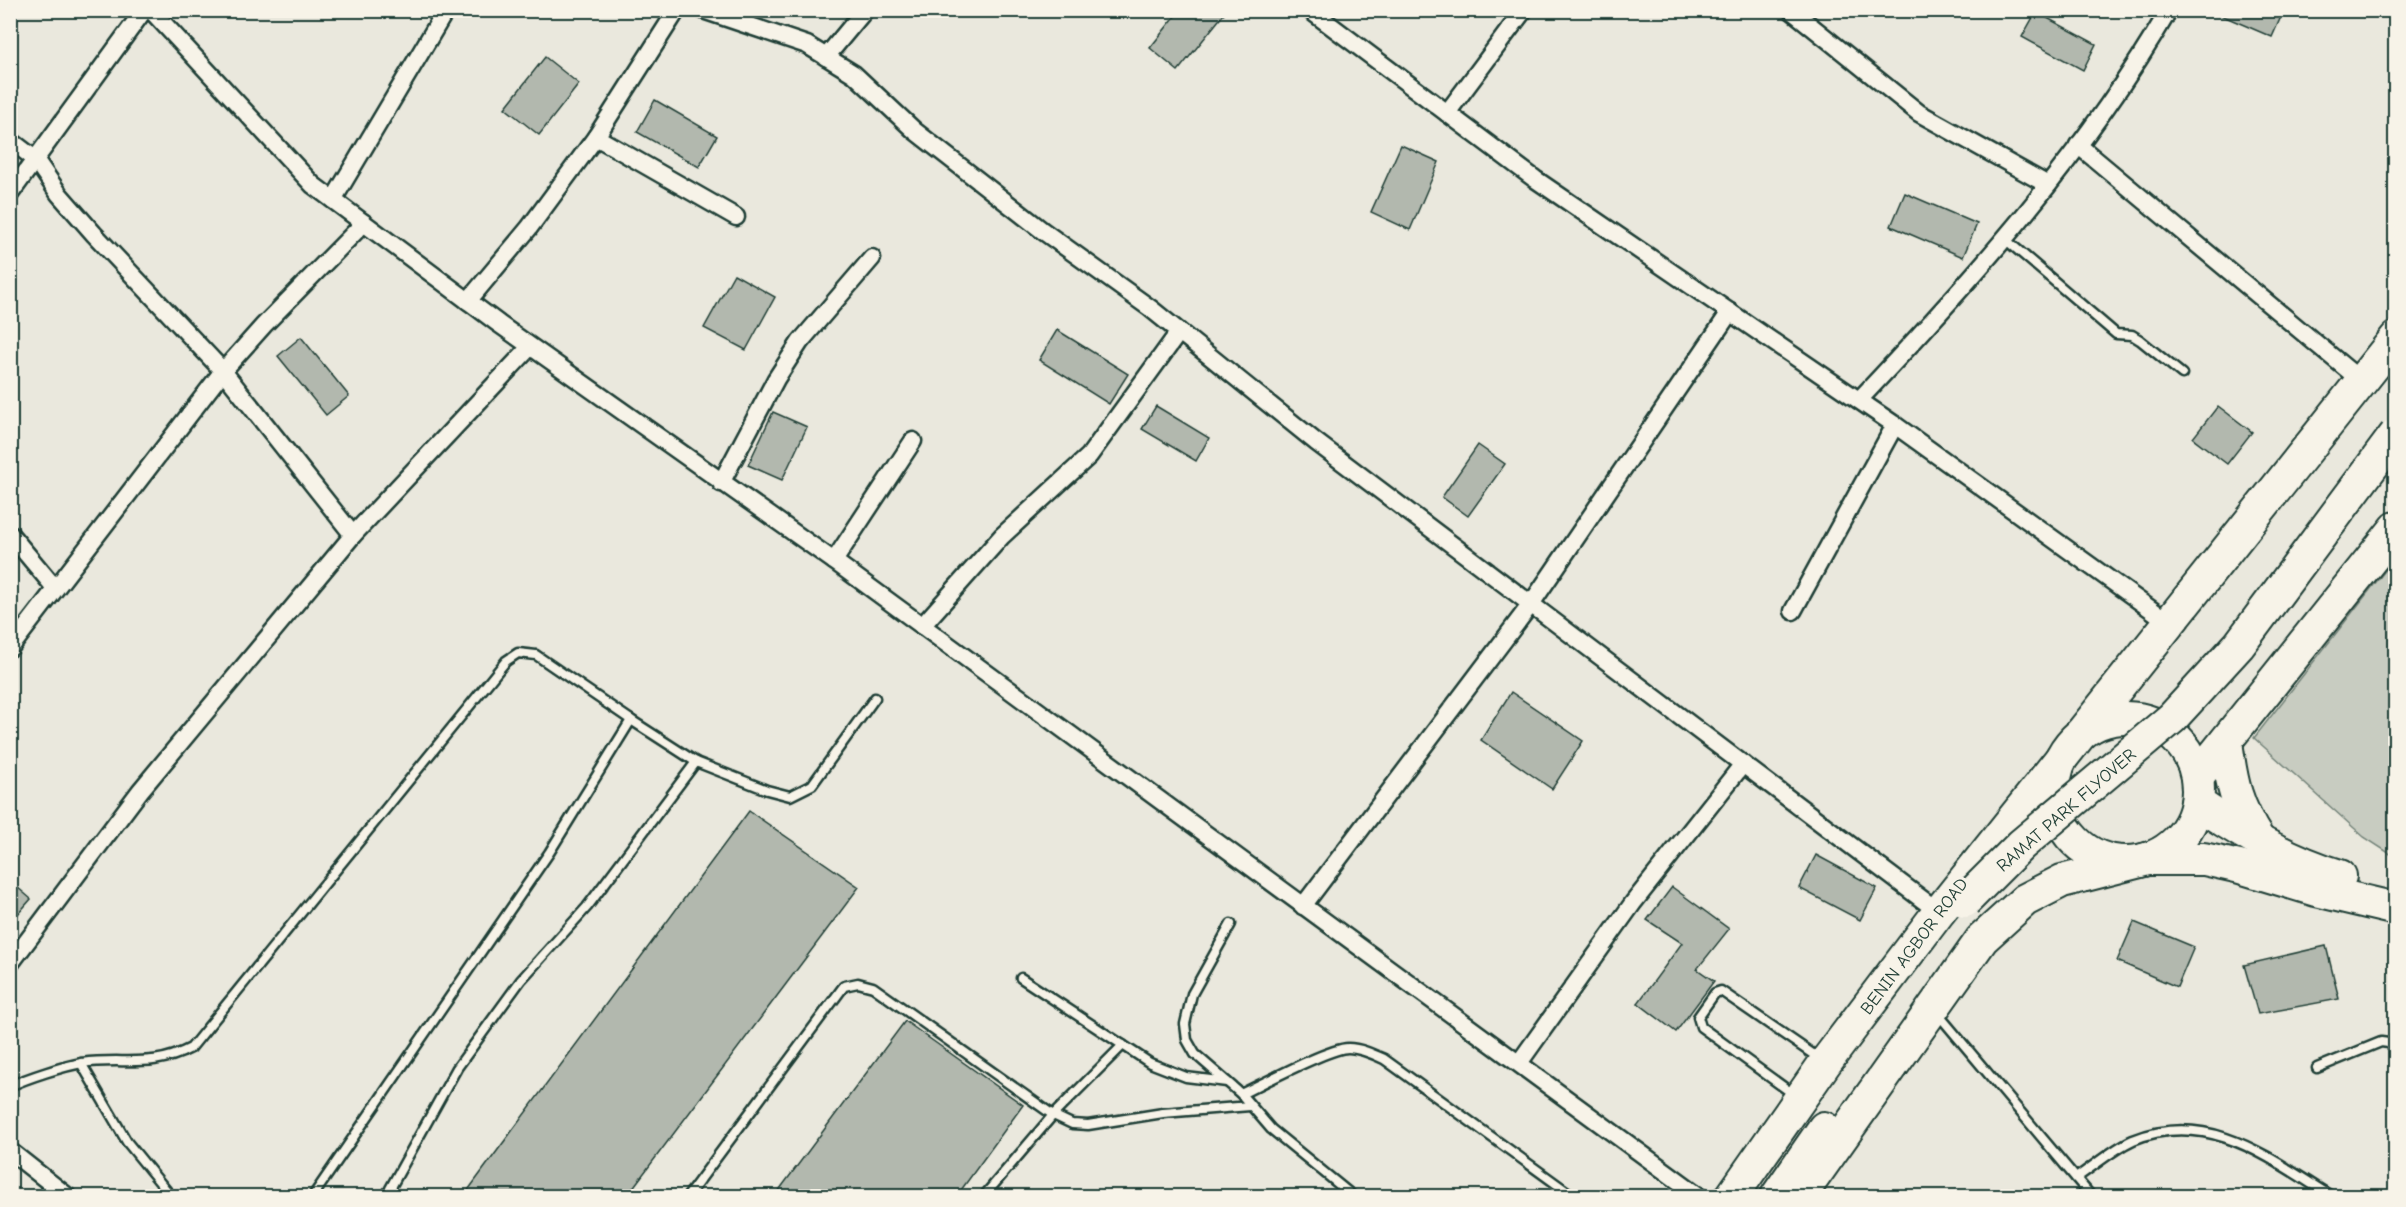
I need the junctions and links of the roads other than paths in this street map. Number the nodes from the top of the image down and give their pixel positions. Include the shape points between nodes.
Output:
1 (144, 10) edge
2 (152, 10) edge
3 (446, 10) edge
4 (677, 10) edge
5 (703, 10) edge
6 (865, 10) edge
7 (1524, 10) edge
8 (1791, 10) edge
9 (2169, 10) edge
10 (1312, 11) edge
11 (826, 57) junction
12 (1447, 113) junction
13 (596, 138) junction
14 (10, 140) edge
15 (2078, 145) junction
16 (35, 159) junction
17 (2048, 185) junction
18 (10, 194) edge
19 (333, 200) junction
20 (736, 217) dead end
21 (364, 223) junction
22 (2005, 239) junction
23 (872, 258) dead end
24 (468, 301) junction
25 (1730, 312) junction
26 (1179, 332) junction
27 (2396, 338) edge
28 (531, 346) junction
29 (223, 371) junction
30 (2182, 374) dead end
31 (2360, 380) junction
32 (1859, 400) junction
33 (1895, 425) junction
34 (2396, 434) edge
35 (913, 441) dead end
36 (2396, 467) edge
37 (721, 483) junction
38 (2396, 528) edge
39 (10, 534) edge
40 (353, 535) junction
41 (834, 561) junction
42 (55, 588) junction
43 (1531, 604) junction
44 (1793, 611) dead end
45 (2170, 622) junction
46 (922, 626) junction
47 (10, 648) edge
48 (875, 698) dead end
49 (630, 720) junction
50 (2226, 741) junction
51 (2072, 742) junction
52 (696, 762) junction
53 (1743, 764) junction
54 (2197, 790) junction
55 (2259, 841) junction
56 (2148, 859) junction
57 (2396, 892) edge
58 (1303, 906) junction
59 (1962, 908) junction
60 (2396, 909) edge
61 (1231, 924) dead end
62 (10, 964) edge
63 (1021, 978) dead end
64 (1934, 1009) junction
65 (2396, 1044) edge
66 (1124, 1045) junction
67 (81, 1063) junction
68 (1519, 1063) junction
69 (1825, 1063) junction
70 (2317, 1068) dead end
71 (1228, 1082) junction
72 (10, 1086) edge
73 (1240, 1094) junction
74 (1800, 1099) junction
75 (1250, 1106) junction
76 (1053, 1115) junction
77 (10, 1151) edge
78 (2076, 1178) junction
79 (67, 1197) edge
80 (171, 1197) edge
81 (313, 1197) edge
82 (387, 1197) edge
83 (688, 1197) edge
84 (984, 1197) edge
85 (1353, 1197) edge
86 (1573, 1197) edge
87 (1699, 1197) edge
88 (1732, 1197) edge
89 (1749, 1197) edge
90 (1777, 1197) edge
91 (1800, 1197) edge
92 (2091, 1197) edge
93 (2331, 1197) edge

1 - 16 street
2 - 19 street via 313,185
3 - 19 street
4 - 13 street
5 - 11 street via 807,45
6 - 11 street
7 - 12 street
8 - 17 street via 1919,113
9 - 15 street via 2138,64
10 - 12 street
11 - 26 street via 854,74 915,131 1043,231
12 - 25 street via 1535,180
13 - 20 street
13 - 24 street
14 - 16 street
15 - 17 street
15 - 31 street
16 - 18 street
16 - 29 street via 94,234
17 - 22 street
19 - 21 street
21 - 24 street
21 - 29 street
22 - 30 lane via 2116,334 2132,335
22 - 32 street
23 - 37 street via 794,351
24 - 28 street
25 - 32 street
25 - 43 street
26 - 43 street via 1316,442
26 - 46 street via 1089,456 1002,536
27 - 31 highway, BENIN AGBOR ROAD
28 - 37 street
28 - 40 street
29 - 40 street
29 - 42 street
31 - 45 highway, BENIN AGBOR ROAD
32 - 33 street
33 - 44 street
33 - 45 street
34 - 59 highway, RAMAT PARK FLYOVER, bridge via 2239,645 2202,686 2172,718 2021,845
35 - 41 street
36 - 59 highway, RAMAT PARK FLYOVER via 2254,657 2187,730 2036,857
37 - 41 street
38 - 50 highway
39 - 42 street
40 - 62 street via 140,791
41 - 46 street
42 - 47 street
43 - 53 street
43 - 58 street
45 - 51 highway, BENIN AGBOR ROAD
46 - 58 street
48 - 52 lane via 812,785 790,796
49 - 52 lane
49 - 67 lane via 536,655 518,653 506,660 191,1048 173,1058 150,1062
49 - 81 lane via 549,853
50 - 54 highway
50 - 55 highway via 2230,777 2243,818
51 - 54 highway via 2106,721 2146,720 2180,741 2194,764
51 - 56 highway via 2055,782 2057,810 2070,836 2080,846 2106,859
51 - 59 highway, BENIN AGBOR ROAD
52 - 82 lane via 588,907 521,980 457,1068
53 - 59 street
53 - 68 street via 1633,903
54 - 55 highway via 2230,826
54 - 56 highway via 2188,827 2166,850
55 - 57 highway via 2311,868
56 - 60 highway via 2213,861
56 - 64 highway via 2062,881 2025,900 1982,939
58 - 68 street
59 - 69 highway, BENIN AGBOR ROAD
59 - 89 highway, RAMAT PARK FLYOVER
59 - 90 highway, RAMAT PARK FLYOVER
61 - 71 lane via 1192,994 1185,1024 1194,1054
63 - 66 lane
64 - 78 lane
64 - 91 highway
65 - 70 lane via 2381,1042
66 - 71 lane via 1167,1071
66 - 76 lane
67 - 72 lane
67 - 80 lane via 127,1142
68 - 87 street
69 - 74 highway, BENIN AGBOR ROAD
69 - 74 lane via 1721,991 1715,993 1698,1017 1701,1027
71 - 73 lane
73 - 75 lane
73 - 86 lane via 1327,1054 1347,1048 1368,1052 1384,1059
74 - 88 highway, BENIN AGBOR ROAD
75 - 76 lane via 1163,1113 1088,1125 1072,1124
75 - 85 lane via 1271,1129
76 - 83 lane via 873,987 858,983 844,987
76 - 84 lane
77 - 79 street
78 - 92 lane
78 - 93 lane via 2131,1141 2168,1130 2190,1131 2249,1146

